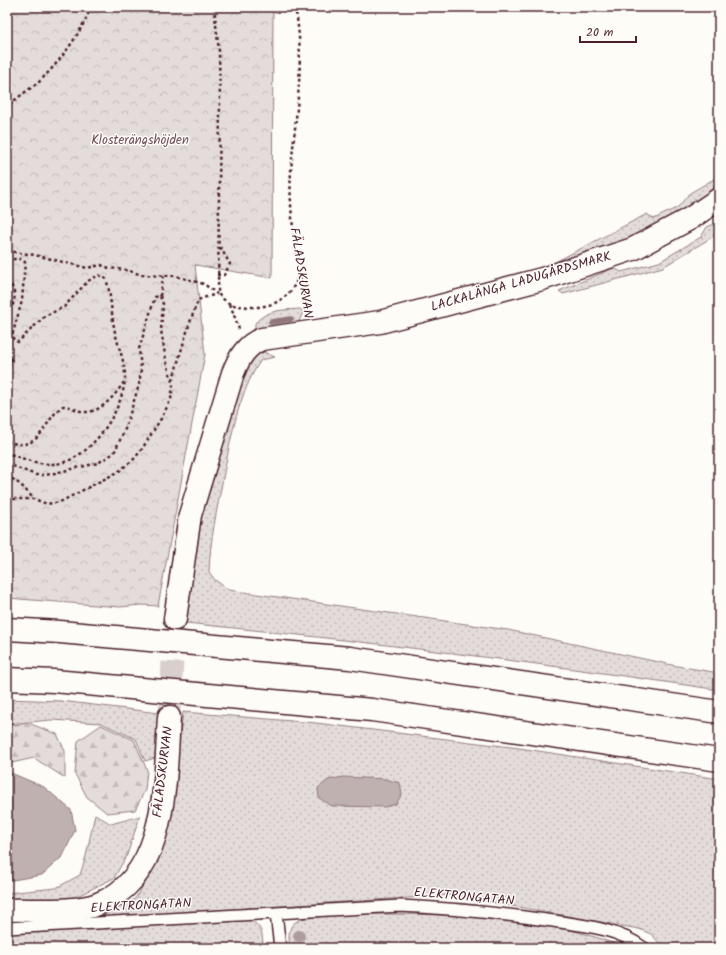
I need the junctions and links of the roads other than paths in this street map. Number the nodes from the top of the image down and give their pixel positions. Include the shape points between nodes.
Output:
1 (719, 199) edge
2 (311, 333) joint
3 (175, 620) tunnel mouth
4 (7, 629) edge
5 (7, 679) edge
6 (719, 712) edge
7 (170, 717) tunnel mouth
8 (719, 760) edge
9 (7, 910) edge
10 (276, 913) junction
11 (7, 928) edge
12 (280, 948) edge
13 (644, 948) edge

1 - 2 main road, LACKALÄNGA LADUGÅRDSMARK via 691,218 633,249 542,279 380,322
2 - 3 main road, FÄLADSKURVAN via 256,341 238,359 195,493 183,550
4 - 6 main road via 350,658
5 - 8 main road via 372,710
7 - 9 main road, FÄLADSKURVAN via 161,810 150,852 135,878 97,905
10 - 11 lane, ELEKTRONGATAN
10 - 12 lane
10 - 13 lane, ELEKTRONGATAN via 400,906 461,909 600,928 634,940

